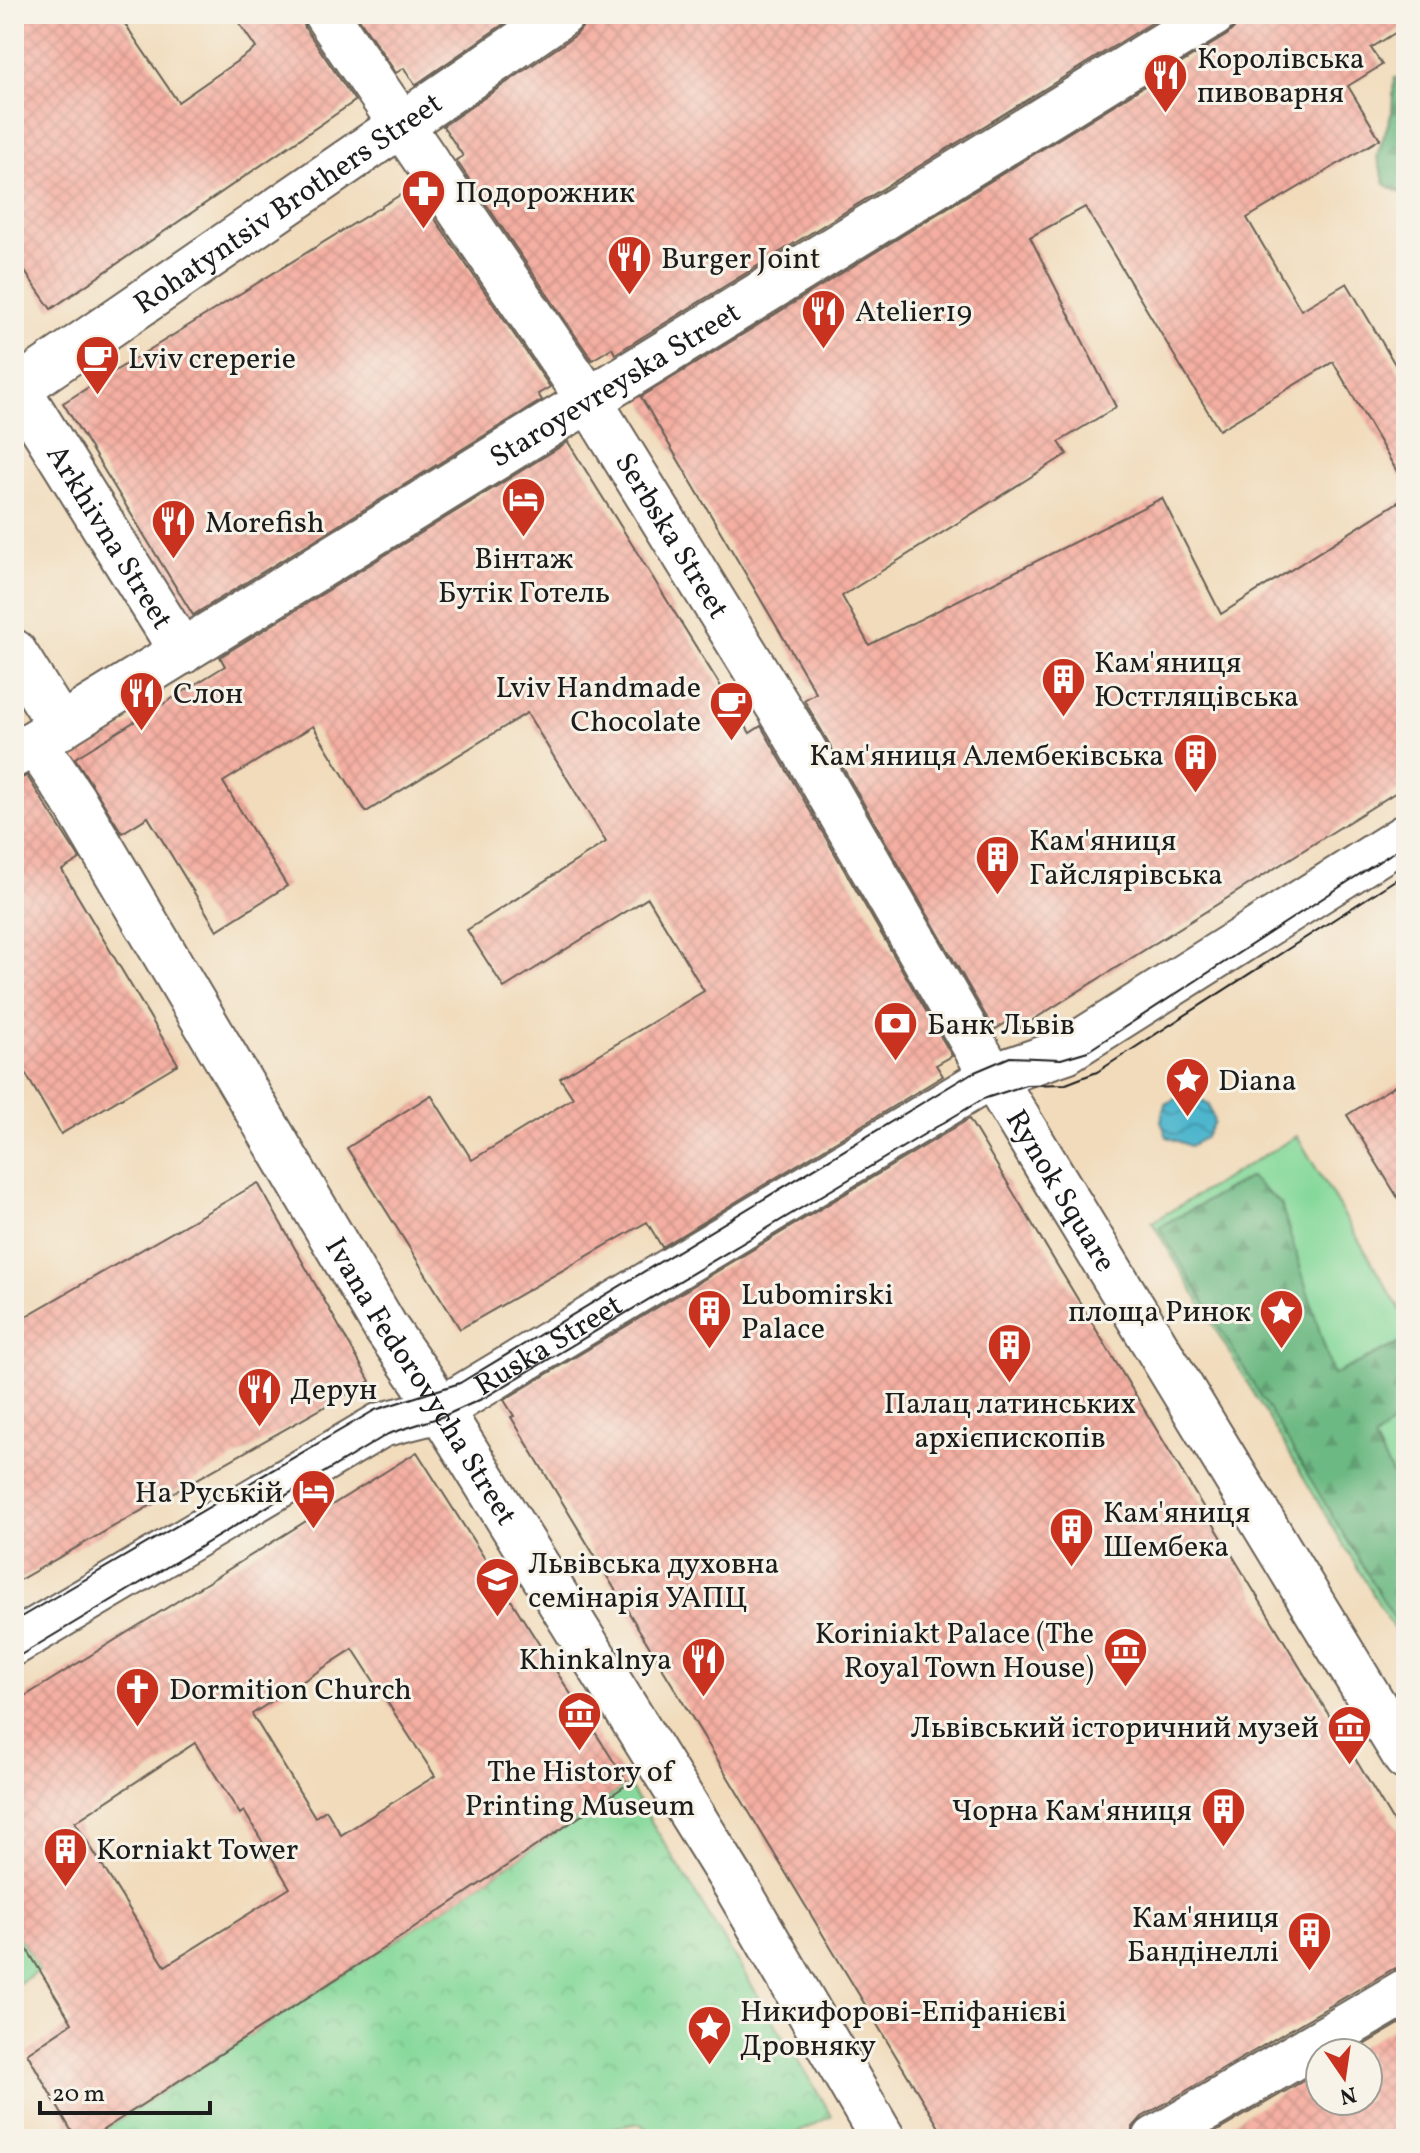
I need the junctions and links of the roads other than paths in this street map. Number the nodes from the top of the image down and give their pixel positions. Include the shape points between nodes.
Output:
1 (326, 14) edge
2 (562, 14) edge
3 (1214, 14) edge
4 (401, 126) junction
5 (15, 387) edge
6 (589, 400) junction
7 (14, 652) edge
8 (182, 652) junction
9 (37, 742) edge
10 (1406, 836) edge
11 (992, 1076) junction
12 (440, 1410) junction
13 (14, 1643) edge
14 (1406, 1758) edge
15 (1406, 1991) edge
16 (883, 2139) edge
17 (1155, 2139) edge

1 - 4 street, Serbska Street
2 - 4 street, Rohatyntsiv Brothers Street
3 - 6 street, Staroyevreyska Street
4 - 5 street, Rohatyntsiv Brothers Street
4 - 6 street, Serbska Street
5 - 8 street, Arkhivna Street
6 - 8 street, Staroyevreyska Street
6 - 11 street, Serbska Street via 789,724
7 - 9 street, Ivana Fedorovycha Street
8 - 9 street, Staroyevreyska Street
9 - 12 street, Ivana Fedorovycha Street via 385,1327
10 - 11 street, Rynok Square via 1066,1051
11 - 12 street, Ruska Street
11 - 14 street, Rynok Square
12 - 13 street, Ruska Street via 381,1425
12 - 16 street, Ivana Fedorovycha Street via 736,1886
15 - 17 street

